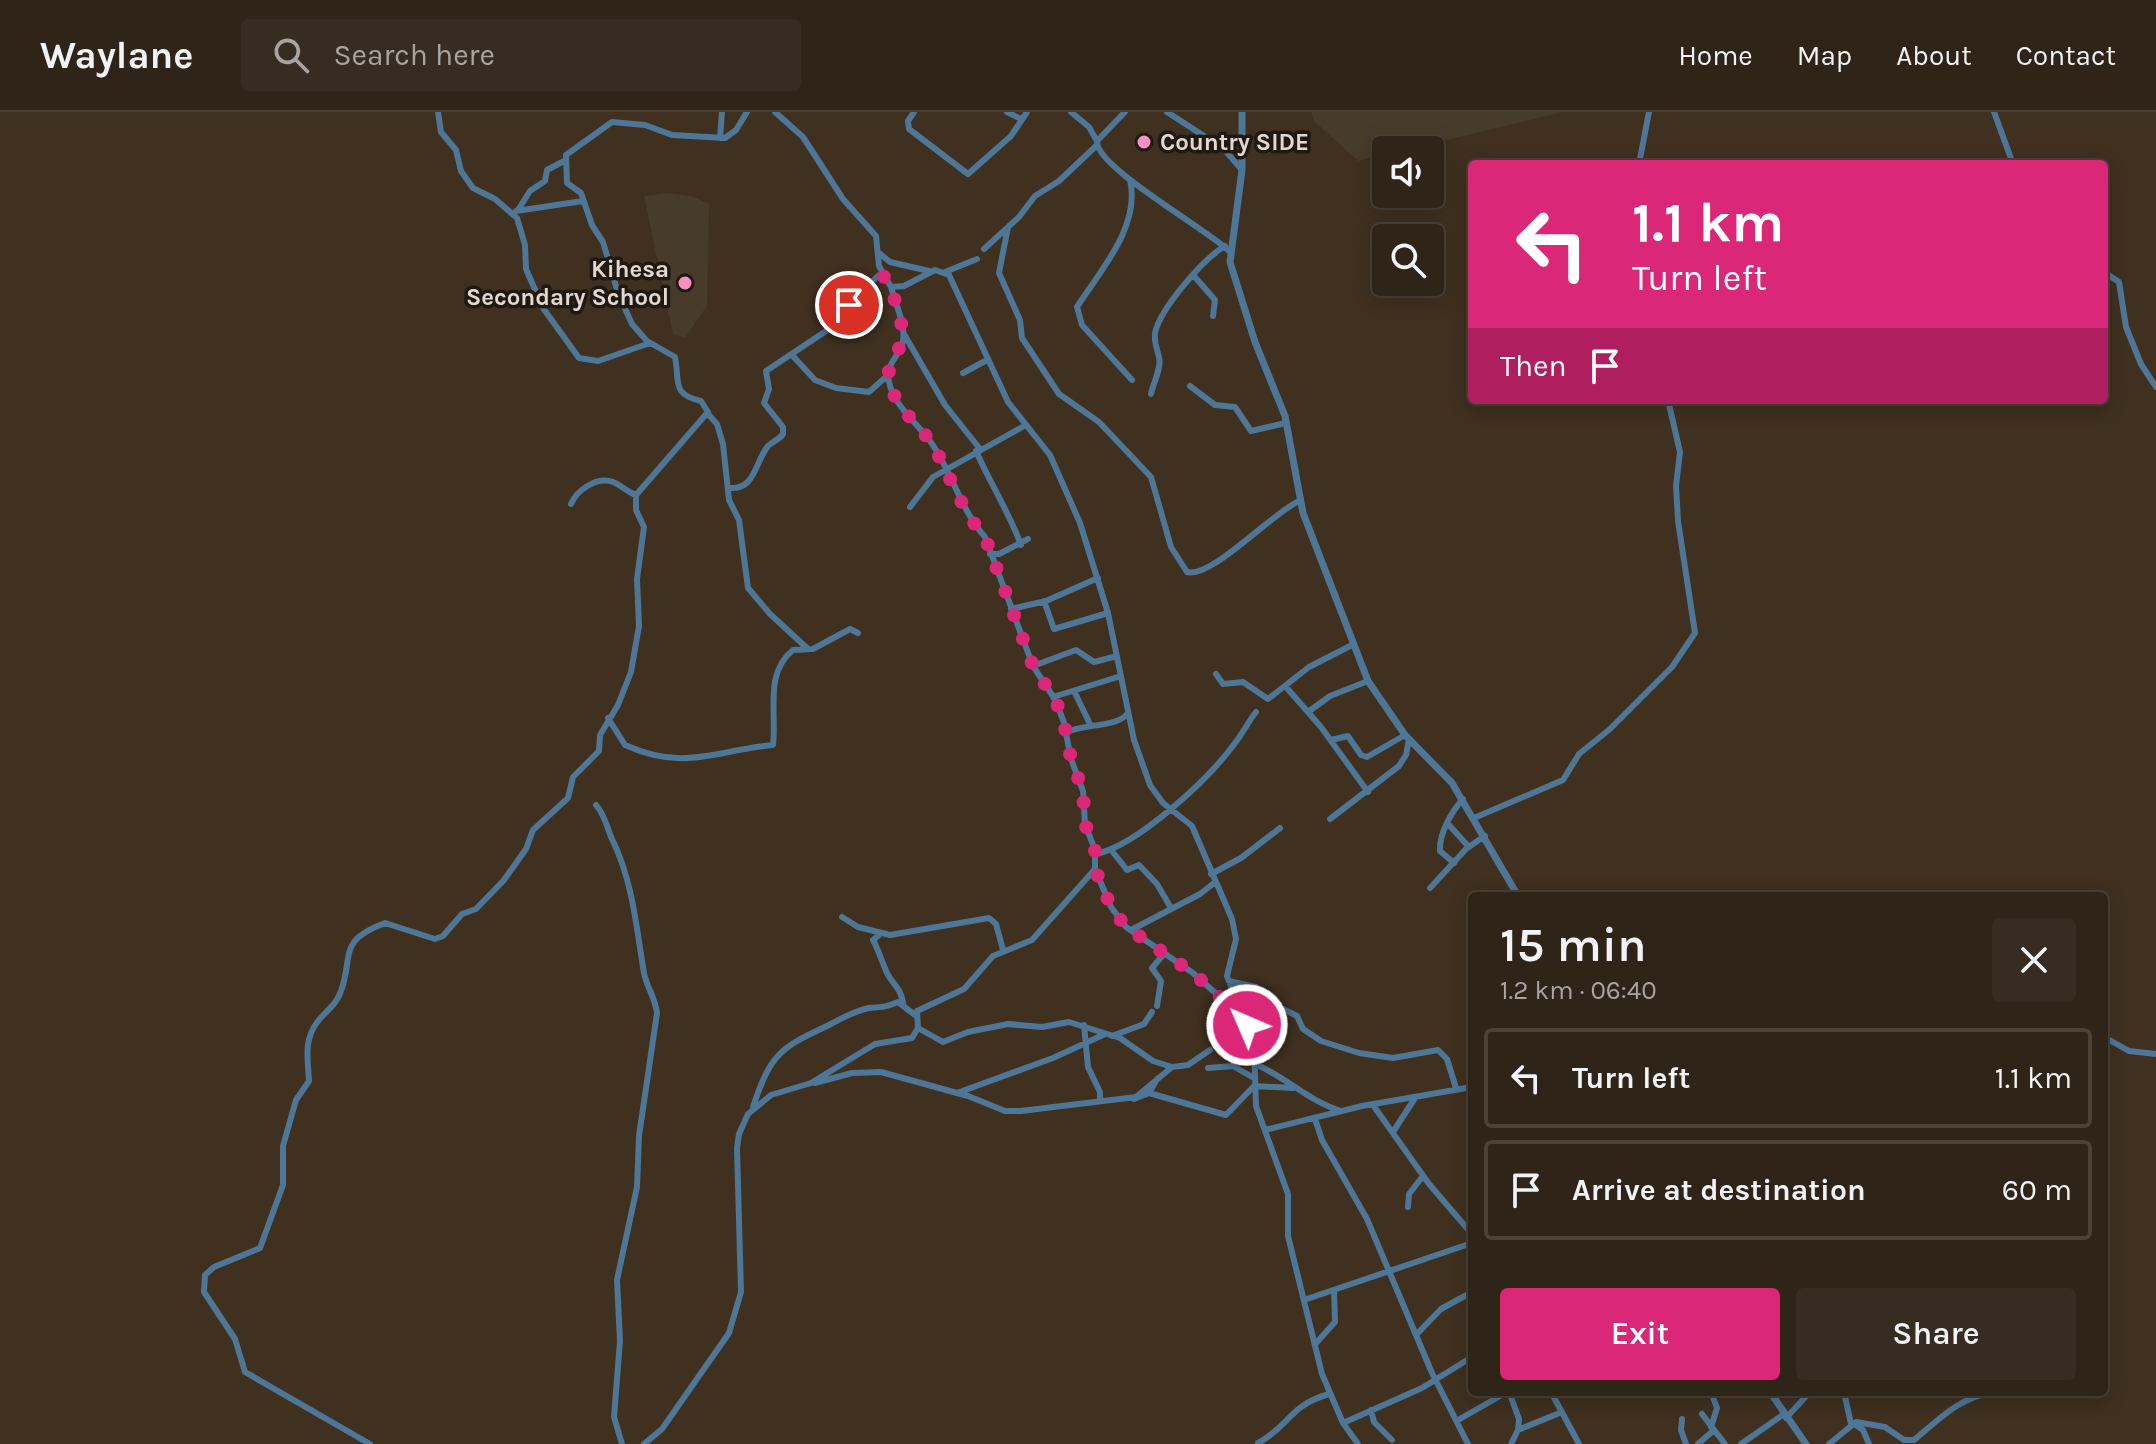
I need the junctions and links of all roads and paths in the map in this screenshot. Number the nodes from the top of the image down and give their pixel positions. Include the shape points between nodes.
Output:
1 (438, 112) edge
2 (621, 112) edge
3 (722, 112) edge
4 (747, 112) edge
5 (775, 112) edge
6 (914, 112) edge
7 (1007, 112) edge
8 (1027, 112) edge
9 (1071, 112) edge
10 (1242, 112) edge
11 (1649, 112) edge
12 (1994, 112) edge
13 (1121, 113) edge
14 (1169, 113) edge
15 (1021, 119) junction
16 (623, 121) junction
17 (720, 138) junction
18 (1097, 143) junction
19 (566, 160) junction
20 (1640, 160) edge
21 (2012, 160) edge
22 (1242, 170) junction
23 (1130, 180) junction
24 (583, 201) junction
25 (515, 211) junction
26 (1008, 227) junction
27 (1227, 248) junction
28 (984, 249) dead end
29 (879, 253) junction
30 (977, 259) dead end
31 (929, 271) junction
32 (945, 272) junction
33 (882, 273) junction
34 (2108, 275) edge
35 (1194, 276) junction
36 (891, 287) junction
37 (1213, 316) dead end
38 (904, 334) junction
39 (650, 343) junction
40 (792, 355) junction
41 (987, 360) junction
42 (963, 373) dead end
43 (888, 375) junction
44 (1132, 380) dead end
45 (1190, 386) dead end
46 (2156, 387) edge
47 (1151, 394) dead end
48 (1669, 404) edge
49 (708, 414) junction
50 (1286, 423) junction
51 (1024, 426) junction
52 (978, 450) junction
53 (945, 468) junction
54 (730, 488) junction
55 (636, 495) junction
56 (1299, 501) junction
57 (571, 504) dead end
58 (910, 507) dead end
59 (1028, 539) dead end
60 (1021, 545) junction
61 (990, 554) junction
62 (1098, 578) junction
63 (1044, 601) junction
64 (1011, 609) junction
65 (1108, 613) junction
66 (858, 633) dead end
67 (1354, 644) junction
68 (808, 649) junction
69 (1117, 656) junction
70 (1033, 666) junction
71 (1216, 674) dead end
72 (1121, 676) junction
73 (1368, 681) junction
74 (1286, 687) junction
75 (1074, 691) junction
76 (1053, 697) junction
77 (1256, 712) dead end
78 (1308, 712) junction
79 (1128, 713) junction
80 (608, 718) junction
81 (1090, 724) junction
82 (1067, 732) junction
83 (1407, 737) junction
84 (1331, 740) junction
85 (1368, 792) junction
86 (1463, 799) junction
87 (596, 805) dead end
88 (1171, 808) junction
89 (1474, 818) junction
90 (1330, 819) dead end
91 (1449, 825) junction
92 (1280, 828) dead end
93 (1485, 836) junction
94 (1469, 847) junction
95 (1112, 851) junction
96 (1096, 854) junction
97 (1454, 863) junction
98 (1095, 869) junction
99 (1211, 874) junction
100 (1214, 883) junction
101 (1430, 888) dead end
102 (1516, 892) edge
103 (1171, 908) junction
104 (842, 917) dead end
105 (1135, 930) junction
106 (880, 934) junction
107 (1003, 950) junction
108 (1163, 955) junction
109 (1229, 981) junction
110 (903, 1003) junction
111 (1157, 1006) dead end
112 (1152, 1012) dead end
113 (915, 1015) junction
114 (1240, 1015) junction
115 (1084, 1025) junction
116 (918, 1028) junction
117 (1108, 1035) junction
118 (2108, 1039) edge
119 (1085, 1041) junction
120 (1210, 1050) dead end
121 (2156, 1054) edge
122 (1255, 1064) junction
123 (1172, 1067) junction
124 (1208, 1068) dead end
125 (1158, 1077) junction
126 (1254, 1082) junction
127 (811, 1083) junction
128 (1468, 1087) edge
129 (1292, 1088) junction
130 (1456, 1088) junction
131 (957, 1093) junction
132 (1149, 1093) junction
133 (1415, 1098) junction
134 (1131, 1099) junction
135 (1100, 1100) junction
136 (1373, 1105) junction
137 (752, 1108) junction
138 (1342, 1111) junction
139 (1315, 1119) junction
140 (1265, 1130) junction
141 (1393, 1132) junction
142 (1423, 1176) junction
143 (1408, 1207) dead end
144 (1468, 1229) edge
145 (1468, 1244) edge
146 (1389, 1274) junction
147 (1334, 1290) junction
148 (1468, 1294) edge
149 (1304, 1300) junction
150 (1416, 1335) junction
151 (1317, 1342) junction
152 (1468, 1360) edge
153 (1436, 1376) junction
154 (1329, 1394) junction
155 (1495, 1396) edge
156 (1510, 1396) edge
157 (1553, 1396) edge
158 (1712, 1396) edge
159 (1772, 1396) edge
160 (1806, 1396) edge
161 (1845, 1396) edge
162 (1970, 1396) edge
163 (1371, 1410) junction
164 (1562, 1412) junction
165 (1702, 1414) dead end
166 (1785, 1416) junction
167 (1682, 1419) dead end
168 (1458, 1420) junction
169 (1343, 1423) junction
170 (1852, 1424) junction
171 (1712, 1428) junction
172 (1518, 1430) junction
173 (1392, 1440) dead end
174 (1262, 1443) edge
175 (370, 1444) edge
176 (622, 1444) edge
177 (644, 1444) edge
178 (1358, 1444) edge
179 (1468, 1444) edge
180 (1511, 1444) edge
181 (1579, 1444) edge
182 (1686, 1444) edge
183 (1698, 1444) edge
184 (1725, 1444) edge
185 (1741, 1444) edge
186 (1806, 1444) edge
187 (1829, 1444) edge
188 (1869, 1444) edge

1 - 25 street via 441,132 456,150 459,167 473,188
2 - 16 street
3 - 17 street
4 - 17 street via 731,135
5 - 29 street via 803,137 838,192 872,231
6 - 15 street via 909,129 968,174 1011,136
7 - 15 street
8 - 15 street
9 - 18 street via 1089,127
10 - 22 street
11 - 20 street
12 - 21 street
13 - 18 street
14 - 22 street via 1224,149
16 - 17 street via 672,135
16 - 19 street via 612,122 570,150
18 - 23 street
18 - 26 street via 1035,196
19 - 24 street via 567,183
19 - 25 street via 547,171 545,181
22 - 27 street
23 - 27 street
23 - 44 street via 1130,217 1077,307 1082,325
24 - 25 street
24 - 39 street via 632,324
25 - 39 street via 525,241 526,269 543,308 581,360 598,361
26 - 28 street
26 - 56 street via 999,273 1020,320 1022,338 1059,394 1099,422 1151,477 1171,547 1187,572 1201,572 1228,555
27 - 35 street via 1202,262
27 - 50 street
29 - 31 street via 890,262
29 - 33 street
30 - 32 street
31 - 32 street
31 - 36 street via 904,286
32 - 41 street
33 - 36 street
33 - 40 street via 826,331
34 - 46 street via 2119,282 2126,327
35 - 37 street via 1215,300
35 - 47 street via 1156,329 1160,359
36 - 38 street
38 - 43 street
38 - 52 street
39 - 49 street via 675,357 677,385 685,397 701,401
40 - 43 street via 815,380 836,388 869,392
40 - 54 street via 766,372 769,389 764,403 783,427 782,437 756,462 752,479 741,488
41 - 42 street
41 - 51 street
43 - 53 street via 907,417 930,440
45 - 50 street via 1215,405 1235,407 1251,431
48 - 89 street via 1680,452 1678,521 1695,633 1672,667 1579,754 1563,780
49 - 54 street via 723,444
49 - 55 street
50 - 56 street
51 - 52 street
51 - 62 street via 1053,461
52 - 53 street
52 - 60 street
53 - 58 street via 925,483
53 - 61 street
54 - 68 street via 748,588
55 - 57 street via 602,481 577,493
55 - 80 street via 644,527 637,579 639,626 631,672
56 - 67 street
59 - 60 street
60 - 61 street
61 - 64 street
62 - 63 street
62 - 65 street
63 - 64 street
63 - 65 street via 1054,629
64 - 70 street
65 - 69 street
66 - 68 street via 850,629
67 - 73 street
67 - 74 street via 1309,667
68 - 80 street via 790,652 777,670 773,745 715,758 662,756 625,745
69 - 70 street via 1094,662 1076,650
69 - 72 street
70 - 76 street
71 - 74 street via 1223,684 1247,684 1263,699
72 - 75 street
72 - 79 street
73 - 78 street via 1330,696
73 - 83 street
74 - 78 street
75 - 76 street
75 - 81 street
76 - 82 street
77 - 88 street via 1232,747
78 - 84 street
79 - 81 street via 1120,720
79 - 88 street via 1150,785
80 - 175 street via 599,751 573,777 571,794 533,830 511,871 476,909 462,914 435,939 385,923 357,938 345,960 340,993 309,1041 309,1081 296,1100 283,1146 283,1185 260,1248 205,1275 204,1292 235,1339 245,1372
81 - 82 street
82 - 96 street
83 - 84 street via 1366,757 1348,736
83 - 85 street via 1405,759
83 - 86 street via 1441,768
84 - 85 street
85 - 90 street
86 - 89 street
86 - 91 street
87 - 176 street via 633,893 643,968 657,1013 637,1187 617,1280 620,1341 614,1417
88 - 95 street
88 - 99 street via 1192,826
89 - 93 street
91 - 94 street
91 - 97 street via 1439,849
92 - 99 street
93 - 94 street
93 - 102 street
94 - 97 street
95 - 96 street
95 - 103 street via 1125,869 1139,865 1147,870
96 - 98 street
97 - 101 street
98 - 105 street via 1111,907
98 - 107 street via 1032,940
99 - 100 street
100 - 103 street
100 - 109 street via 1235,931
103 - 105 street
104 - 106 street
105 - 108 street
106 - 107 street via 989,918 996,924
106 - 110 street via 873,940 886,971 902,991
107 - 113 street via 964,989
108 - 111 street via 1152,968 1161,981
108 - 114 street via 1193,973
109 - 114 street
109 - 130 street via 1256,987 1321,1041 1393,1058 1438,1050 1447,1059
110 - 113 street
110 - 137 street via 884,1010 867,1008 789,1043 768,1068
112 - 117 street via 1144,1024
113 - 116 street
114 - 122 street via 1254,1045
115 - 116 street via 1008,1024 943,1042
115 - 117 street
115 - 119 street
116 - 127 street via 912,1038 875,1044
117 - 119 street
117 - 123 street
118 - 121 street via 2129,1051
119 - 131 street via 1047,1061
119 - 135 street
120 - 123 street via 1188,1065
122 - 126 street
122 - 129 street via 1281,1075
123 - 125 street
124 - 126 street via 1233,1066
125 - 132 street
125 - 134 street
126 - 129 street
126 - 132 street via 1226,1115
126 - 140 street
127 - 131 street via 881,1072
127 - 137 street via 771,1095
128 - 130 street
129 - 138 street
130 - 133 street
131 - 135 street via 1012,1112
132 - 134 street
133 - 136 street
133 - 141 street
134 - 135 street
136 - 138 street
136 - 141 street
137 - 177 street via 738,1140 741,1292 729,1333 667,1422
138 - 139 street
139 - 140 street
139 - 146 street
140 - 149 street via 1288,1194 1288,1236
141 - 142 street
142 - 143 street via 1409,1194
142 - 144 street
145 - 146 street
146 - 147 street
146 - 150 street
147 - 149 street
147 - 151 street via 1335,1322
148 - 150 street via 1441,1309
149 - 151 street
150 - 153 street
151 - 154 street
152 - 153 street
153 - 163 street
153 - 168 street
154 - 169 street
154 - 174 street via 1301,1403
155 - 168 street
156 - 172 street
157 - 164 street
158 - 171 street via 1717,1408
159 - 166 street
160 - 166 street
161 - 170 street
162 - 170 street via 1933,1419 1914,1440 1904,1440 1885,1427
163 - 169 street
163 - 173 street via 1374,1422
164 - 172 street
164 - 181 street
165 - 171 street
166 - 185 street
166 - 186 street
167 - 182 street
168 - 179 street
169 - 178 street
170 - 187 street
170 - 188 street via 1863,1430
171 - 183 street
171 - 184 street
172 - 180 street

